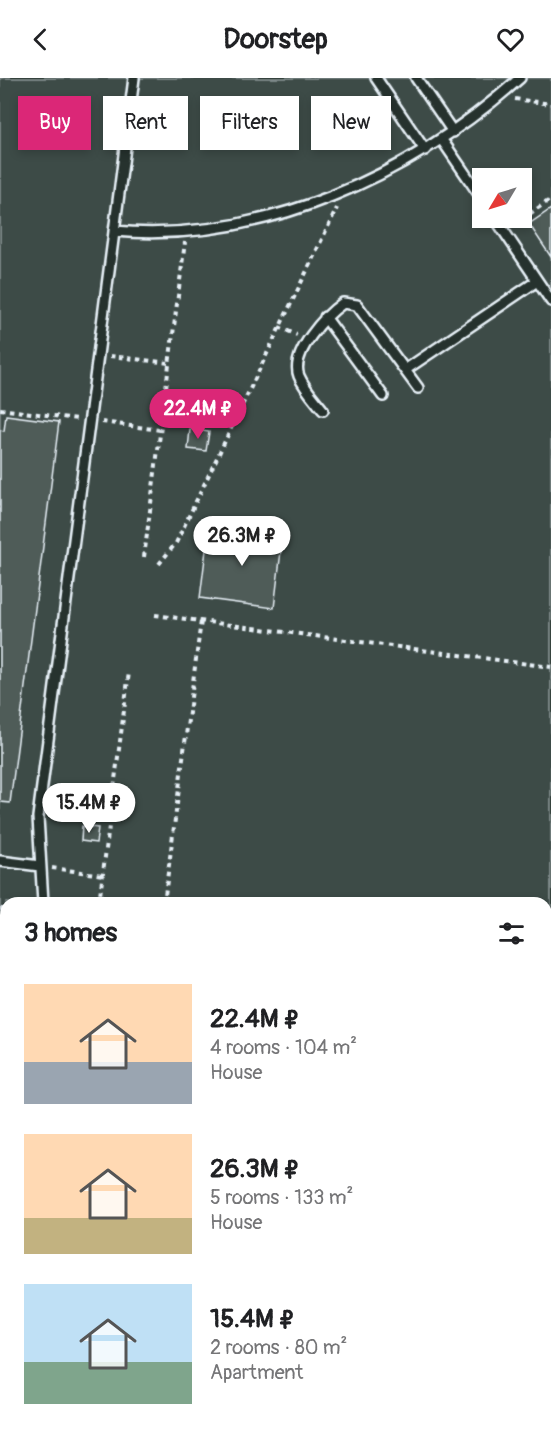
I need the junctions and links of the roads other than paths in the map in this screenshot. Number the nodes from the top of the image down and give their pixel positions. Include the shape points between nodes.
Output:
1 (134, 78) edge
2 (376, 78) edge
3 (416, 78) edge
4 (520, 78) edge
5 (453, 132) junction
6 (442, 140) junction
7 (425, 150) junction
8 (472, 184) edge
9 (502, 228) edge
10 (114, 231) junction
11 (537, 281) junction
12 (551, 301) edge
13 (326, 317) junction
14 (405, 370) junction
15 (418, 388) dead end
16 (383, 396) dead end
17 (323, 410) dead end
18 (0, 861) edge
19 (40, 866) junction
20 (43, 897) edge

1 - 10 lane
2 - 7 lane
3 - 5 lane
4 - 5 lane
5 - 6 lane
6 - 7 lane
6 - 8 lane
7 - 10 lane via 345,191 285,212 186,233
9 - 11 lane
10 - 19 lane via 40,796
11 - 12 lane
11 - 14 lane
13 - 14 lane via 343,303 357,305
13 - 16 lane
13 - 17 lane via 309,339 298,367 302,382
14 - 15 lane
18 - 19 lane
19 - 20 lane

